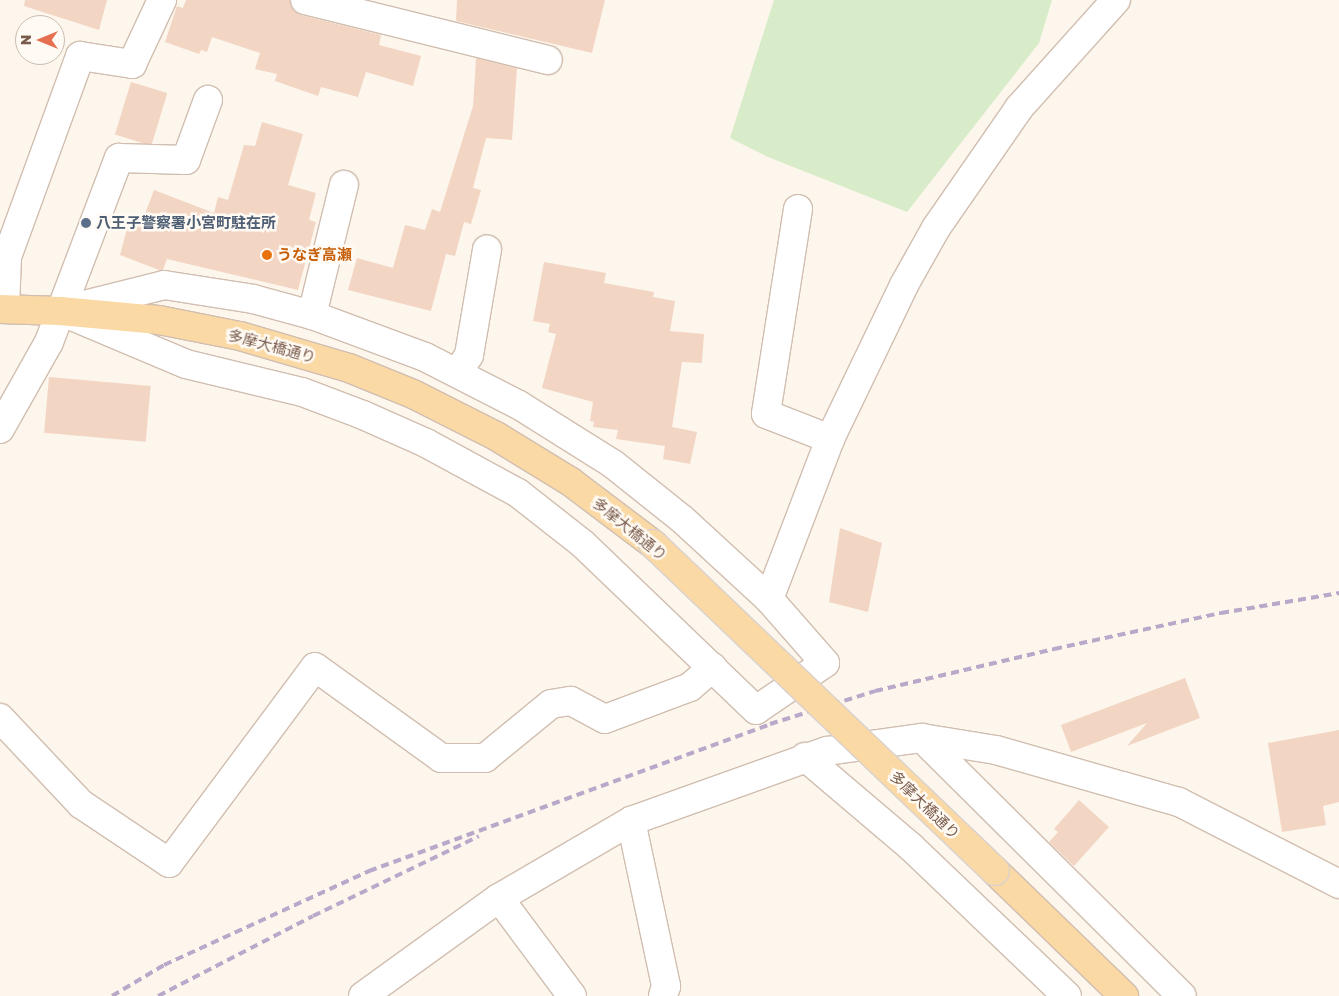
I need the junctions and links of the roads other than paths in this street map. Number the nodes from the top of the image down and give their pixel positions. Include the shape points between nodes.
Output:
1 (162, 0) edge
2 (305, 0) edge
3 (1116, 0) edge
4 (548, 60) dead end
5 (208, 100) dead end
6 (344, 185) dead end
7 (798, 209) dead end
8 (487, 250) dead end
9 (2, 309) edge
10 (60, 311) junction
11 (312, 315) junction
12 (458, 372) junction
13 (0, 429) edge
14 (830, 439) junction
15 (769, 599) junction
16 (713, 667) junction
17 (0, 718) edge
18 (922, 738) junction
19 (806, 757) junction
20 (631, 821) junction
21 (1339, 884) edge
22 (499, 898) junction
23 (363, 996) edge
24 (572, 996) edge
25 (663, 996) edge
26 (1067, 996) edge
27 (1124, 996) edge
28 (1182, 996) edge

1 - 9 street via 132,64 80,56 7,257
2 - 4 street
3 - 14 street via 1019,108 936,228 904,285
5 - 10 street via 186,160 119,158
6 - 11 street
7 - 14 street via 766,414
8 - 12 street via 469,356
9 - 10 main road, 多摩大橋通り
10 - 11 street via 164,285 253,299
10 - 13 street via 49,342
10 - 16 street via 186,364 302,392 435,447 518,493 583,544
10 - 27 main road, 多摩大橋通り, bridge via 159,320 240,336 382,381 444,409 534,458 653,544
11 - 12 street
12 - 15 street via 519,405 613,464 682,519
14 - 15 street
15 - 16 street via 825,663 756,710
16 - 17 street via 690,687 605,720 571,701 551,704 485,758 441,758 315,666 169,863 81,804
18 - 19 street
18 - 21 street via 996,750 1179,802
18 - 28 street
19 - 20 street
19 - 26 street via 910,846
20 - 22 street
20 - 25 street via 666,986
22 - 23 street
22 - 24 street

